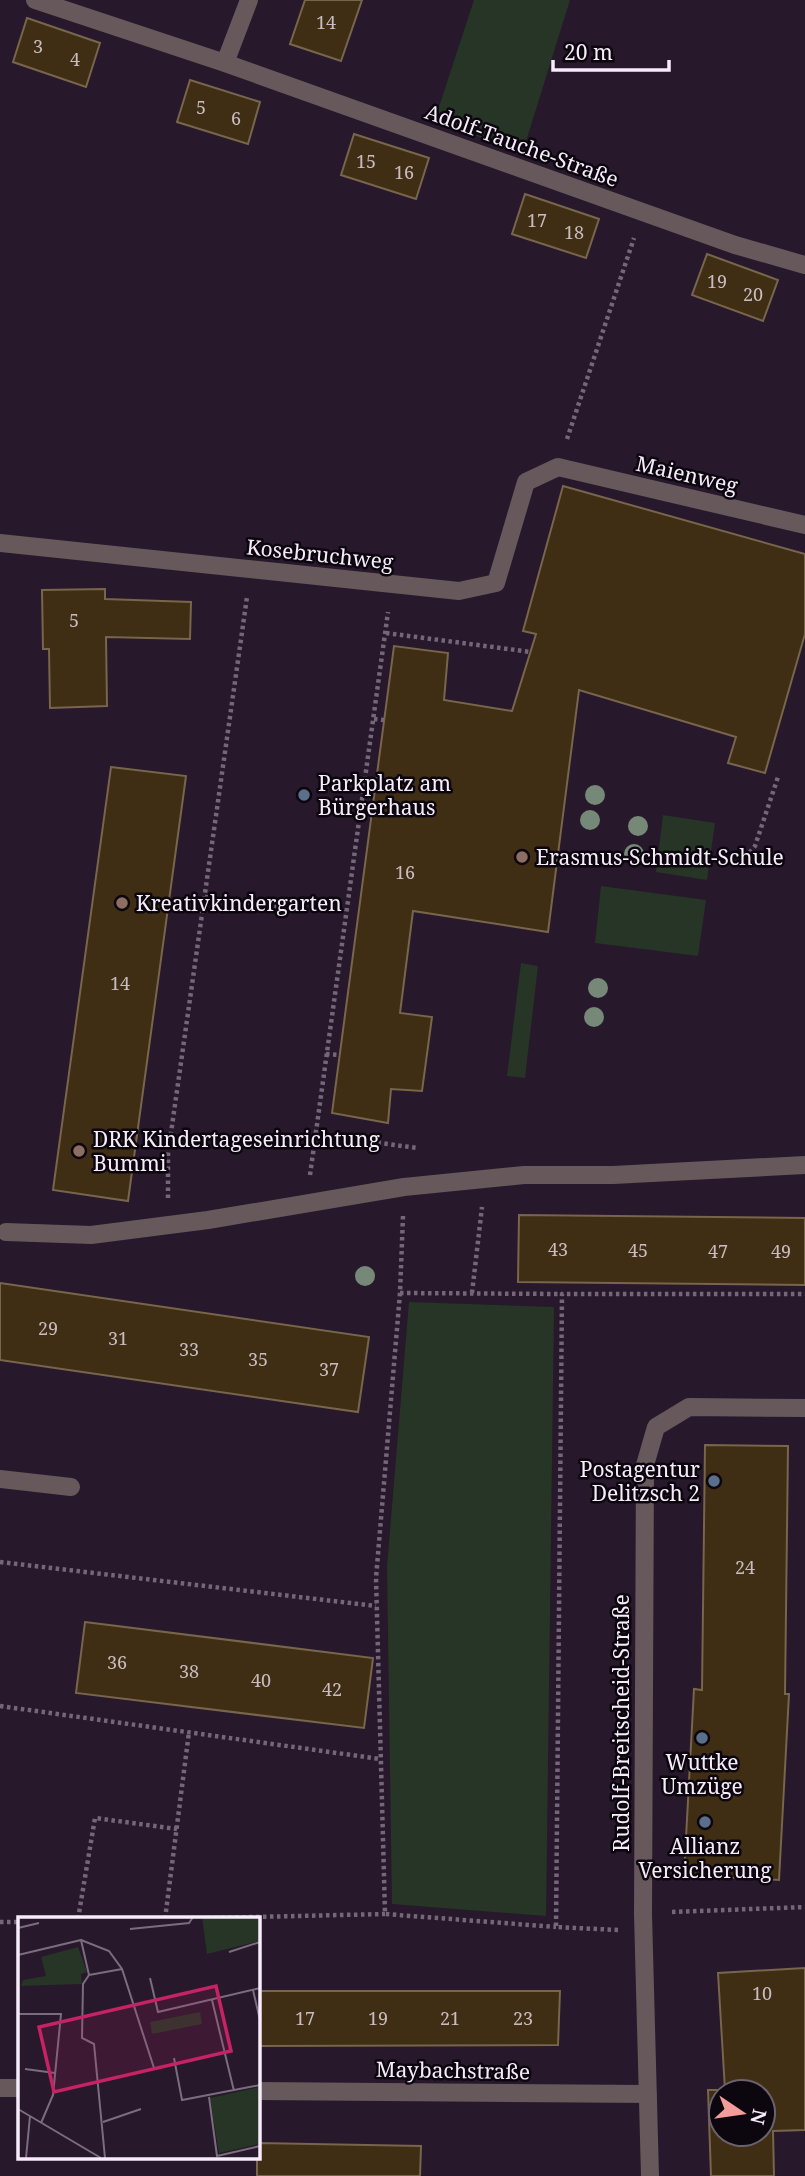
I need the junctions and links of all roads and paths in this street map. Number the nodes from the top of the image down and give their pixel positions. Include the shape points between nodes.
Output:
1 (35, 0) edge
2 (248, 0) edge
3 (225, 63) junction
4 (642, 213) junction
5 (805, 265) edge
6 (558, 467) junction
7 (805, 525) edge
8 (0, 543) edge
9 (251, 570) junction
10 (387, 622) dead end
11 (386, 633) junction
12 (531, 652) dead end
13 (374, 719) junction
14 (384, 720) dead end
15 (778, 777) dead end
16 (745, 858) dead end
17 (205, 897) junction
18 (289, 908) dead end
19 (326, 1054) junction
20 (339, 1055) dead end
21 (316, 1134) junction
22 (417, 1148) dead end
23 (805, 1165) edge
24 (485, 1178) junction
25 (309, 1183) dead end
26 (404, 1187) junction
27 (167, 1224) junction
28 (5, 1232) dead end
29 (400, 1293) junction
30 (472, 1293) junction
31 (562, 1294) junction
32 (805, 1294) edge
33 (805, 1408) edge
34 (0, 1479) edge
35 (71, 1487) dead end
36 (0, 1562) edge
37 (376, 1606) junction
38 (0, 1706) edge
39 (189, 1732) junction
40 (380, 1759) junction
41 (177, 1829) junction
42 (805, 1907) edge
43 (385, 1914) junction
44 (78, 1917) edge
45 (165, 1917) edge
46 (253, 1917) edge
47 (0, 1922) edge
48 (18, 1922) edge
49 (643, 1923) junction
50 (556, 1927) junction
51 (0, 2088) edge
52 (18, 2088) edge
53 (259, 2091) edge
54 (648, 2094) junction
55 (650, 2176) edge

1 - 3 street, Adolf-Tauche-Straße
2 - 3 street
3 - 4 street, Adolf-Tauche-Straße
4 - 5 street, Adolf-Tauche-Straße
4 - 6 path
6 - 7 street, Maienweg
6 - 9 street, Kosebruchweg via 526,482 496,583 459,591
8 - 9 street, Kosebruchweg
9 - 17 path
10 - 11 path
11 - 12 path
11 - 13 path
13 - 14 path
13 - 19 path
15 - 16 path via 755,846
17 - 18 path
17 - 27 path via 168,1154
19 - 20 path
19 - 21 path
21 - 22 path
21 - 25 path
23 - 24 street
24 - 26 street
24 - 30 path
26 - 27 street
26 - 29 path
27 - 28 street via 91,1235
29 - 30 path
29 - 37 path
30 - 31 path
31 - 32 path
31 - 50 path
33 - 49 street, Rudolf-Breitscheid-Straße via 689,1407 656,1427 645,1465
34 - 35 street
36 - 37 path
37 - 40 path
38 - 39 path
39 - 40 path
39 - 41 path
40 - 43 path
41 - 44 path via 95,1818
41 - 45 path
42 - 49 path
43 - 46 path
43 - 50 path
47 - 48 path
49 - 50 path
49 - 54 street, Rudolf-Breitscheid-Straße
51 - 52 street
53 - 54 street, Maybachstraße
54 - 55 street, Rudolf-Breitscheid-Straße

